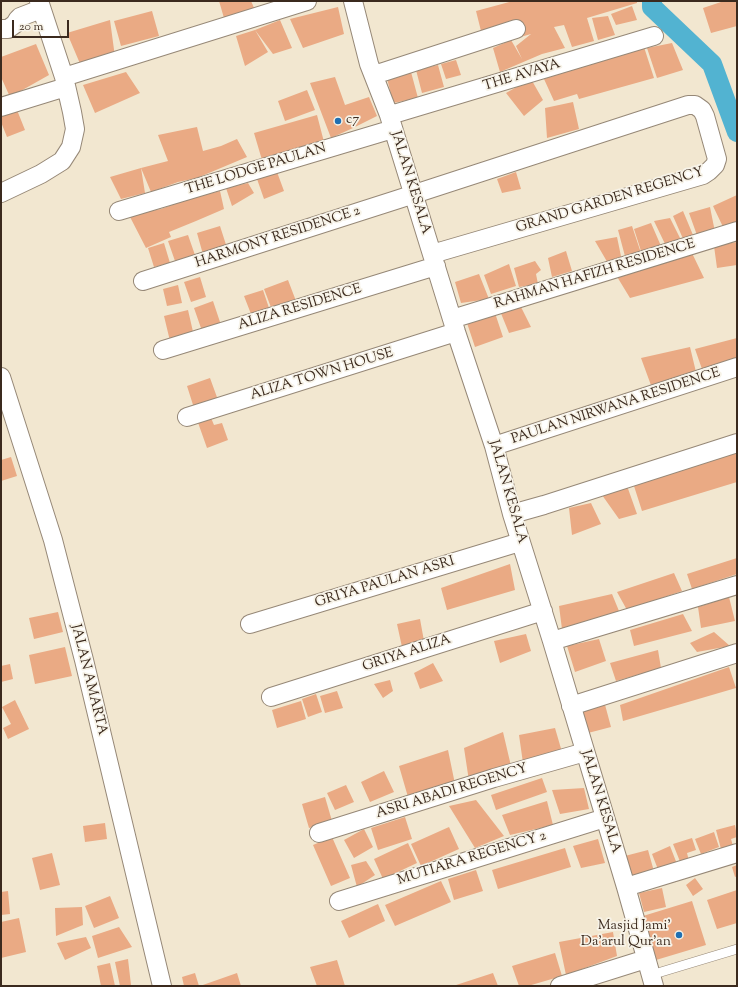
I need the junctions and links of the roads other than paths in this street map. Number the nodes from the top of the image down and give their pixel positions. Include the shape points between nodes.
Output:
1 (307, 1) edge
2 (352, 1) edge
3 (40, 5) edge
4 (1, 29) edge
5 (516, 29) dead end
6 (654, 36) dead end
7 (374, 75) junction
8 (65, 82) junction
9 (1, 107) edge
10 (391, 122) junction
11 (1, 193) edge
12 (414, 194) junction
13 (119, 211) dead end
14 (737, 231) edge
15 (434, 260) junction
16 (143, 281) dead end
17 (454, 326) junction
18 (163, 350) dead end
19 (737, 367) edge
20 (1, 377) edge
21 (187, 417) dead end
22 (737, 443) edge
23 (494, 446) junction
24 (512, 514) junction
25 (520, 542) junction
26 (737, 585) edge
27 (543, 611) junction
28 (250, 624) dead end
29 (552, 641) junction
30 (737, 653) edge
31 (271, 697) dead end
32 (571, 706) junction
33 (585, 752) junction
34 (605, 818) junction
35 (319, 833) dead end
36 (737, 853) edge
37 (626, 887) junction
38 (339, 901) dead end
39 (737, 950) edge
40 (651, 973) edge
41 (162, 986) edge
42 (560, 986) edge

1 - 8 street
2 - 7 street, JALAN KESALA
3 - 4 street via 20,17 8,29
3 - 8 street
5 - 7 street
6 - 10 street, THE AVAYA via 419,107
7 - 10 street, JALAN KESALA
8 - 9 street
8 - 11 street via 74,129 72,147 62,161
10 - 12 street, JALAN KESALA
10 - 13 street, THE LODGE PAULAN
12 - 15 street, JALAN KESALA
12 - 15 street, GRAND GARDEN REGENCY via 688,105 695,105 705,116 717,159 715,165 703,175
12 - 16 street, HARMONY RESIDENCE 2
14 - 17 street, RAHMAN HAFIZH RESIDENCE
15 - 17 street, JALAN KESALA
15 - 18 street, ALIZA RESIDENCE
17 - 21 street, ALIZA TOWN HOUSE
17 - 23 street, JALAN KESALA
19 - 23 street, PAULAN NIRWANA RESIDENCE
20 - 41 street, JALAN AMARTA via 53,540
22 - 24 street via 544,506
23 - 24 street, JALAN KESALA
24 - 25 street, JALAN KESALA
25 - 27 street, JALAN KESALA
25 - 28 street, GRIYA PAULAN ASRI
26 - 29 street
27 - 29 street, JALAN KESALA
27 - 31 street, GRIYA ALIZA
29 - 32 street, JALAN KESALA
30 - 32 street
32 - 33 street, JALAN KESALA
33 - 34 street, JALAN KESALA
33 - 35 street, ASRI ABADI REGENCY
34 - 37 street, JALAN KESALA
34 - 38 street, MUTIARA REGENCY 2
36 - 37 street
37 - 40 street, JALAN KESALA
39 - 40 lane
40 - 42 street

